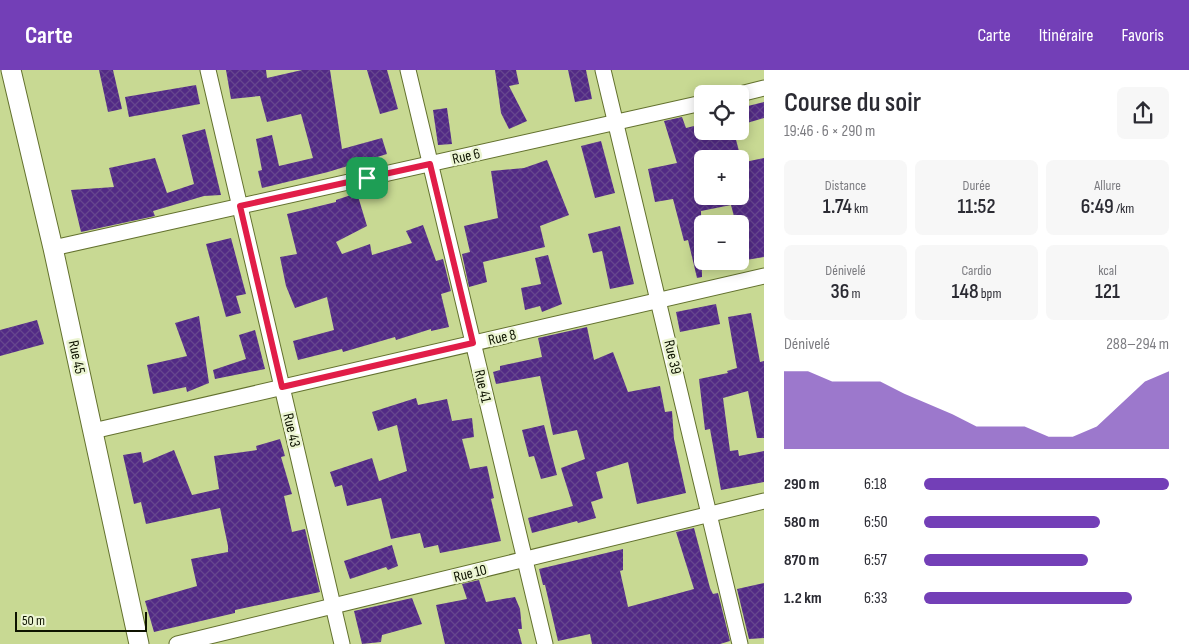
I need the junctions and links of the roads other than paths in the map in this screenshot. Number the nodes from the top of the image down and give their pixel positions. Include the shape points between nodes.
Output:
1 (12, 70) edge
2 (208, 70) edge
3 (408, 70) edge
4 (603, 70) edge
5 (764, 88) edge
6 (749, 92) edge
7 (694, 105) edge
8 (615, 123) junction
9 (430, 164) junction
10 (240, 206) junction
11 (53, 248) junction
12 (764, 276) edge
13 (659, 300) junction
14 (473, 343) junction
15 (282, 387) junction
16 (93, 431) junction
17 (764, 501) edge
18 (710, 514) junction
19 (525, 559) junction
20 (334, 606) junction
21 (139, 644) edge
22 (177, 644) edge
23 (342, 644) edge
24 (545, 644) edge
25 (740, 644) edge

1 - 11 street, Rue 45
2 - 10 street, Rue 43
3 - 9 street, Rue 41
4 - 8 street, Rue 39
5 - 6 street
7 - 8 street, Rue 6
8 - 9 street, Rue 6
8 - 13 street, Rue 39
9 - 10 street, Rue 6
9 - 14 street, Rue 41
10 - 11 street, Rue 6
10 - 15 street, Rue 43
11 - 16 street, Rue 45
12 - 13 street, Rue 8
13 - 14 street, Rue 8
13 - 18 street, Rue 39
14 - 15 street, Rue 8
14 - 19 street, Rue 41
15 - 16 street, Rue 8
15 - 20 street, Rue 43
16 - 21 street, Rue 45
17 - 18 street, Rue 10
18 - 19 street, Rue 10
18 - 25 street, Rue 39
19 - 20 street, Rue 10
19 - 24 street, Rue 41
20 - 22 street, Rue 10
20 - 23 street, Rue 43

